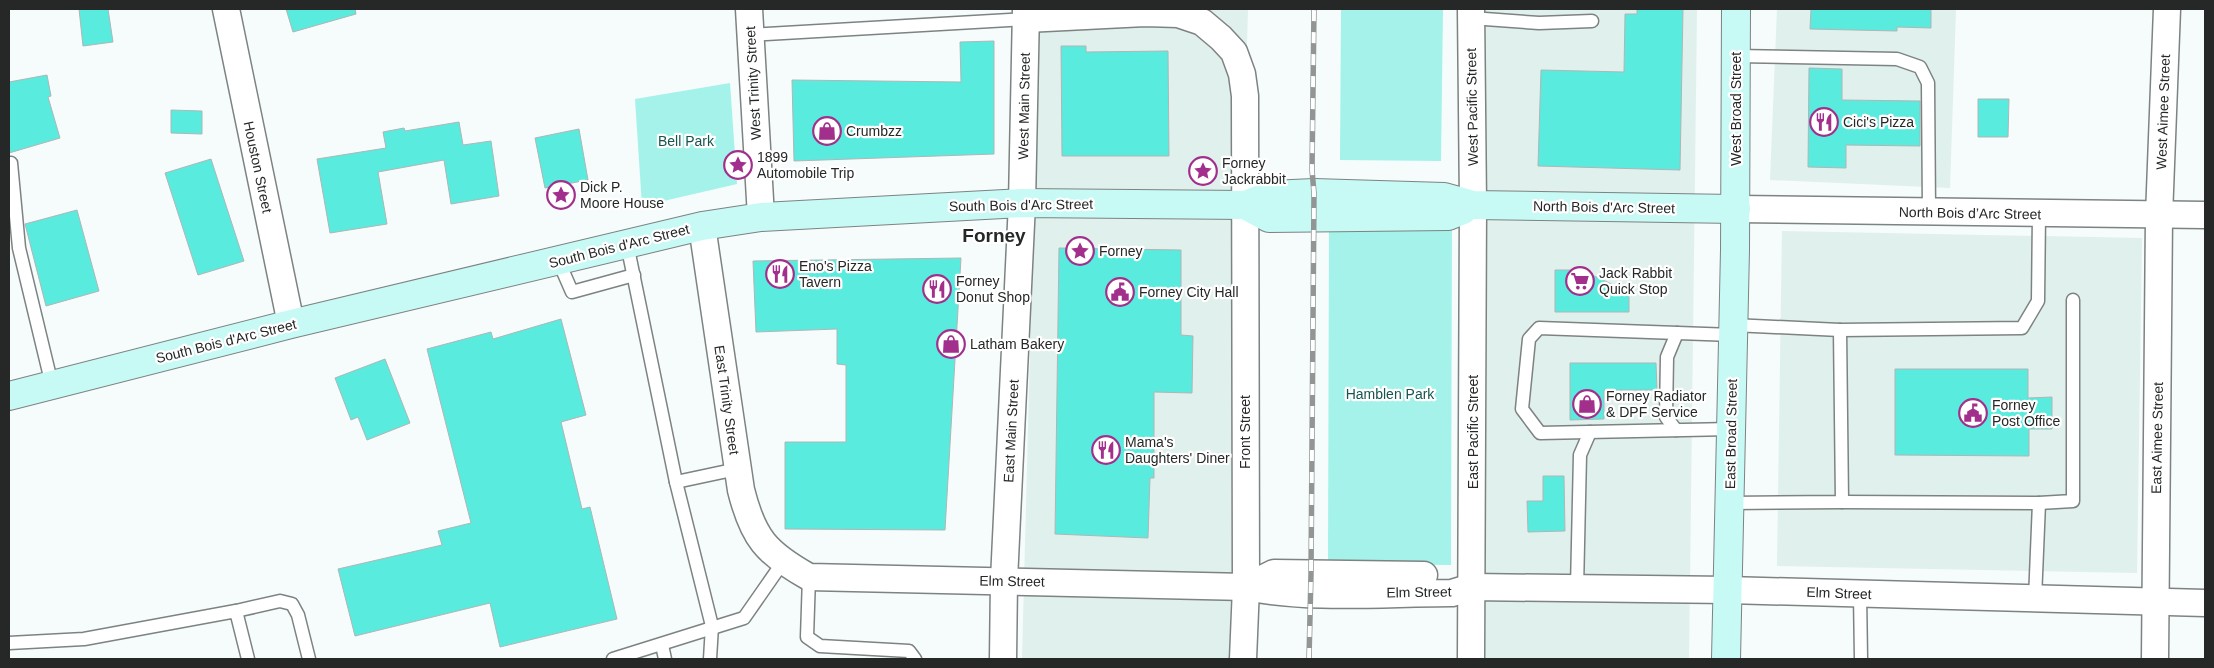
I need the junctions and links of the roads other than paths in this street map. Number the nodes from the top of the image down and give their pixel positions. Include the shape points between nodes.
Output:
1 (226, 9) edge
2 (749, 9) edge
3 (1736, 9) edge
4 (2167, 9) edge
5 (1026, 14) edge
6 (1471, 14) edge
7 (1504, 15) edge
8 (1592, 21) dead end
9 (750, 36) junction
10 (1736, 56) junction
11 (11, 163) dead end
12 (1022, 203) junction
13 (1245, 205) junction
14 (1313, 205) joint
15 (1473, 205) junction
16 (1736, 209) junction
17 (1929, 212) junction
18 (2039, 214) junction
19 (2205, 215) edge
20 (2159, 216) junction
21 (761, 217) junction
22 (702, 226) junction
23 (627, 244) junction
24 (558, 260) junction
25 (634, 275) junction
26 (2073, 300) dead end
27 (290, 324) junction
28 (1733, 330) junction
29 (1840, 330) junction
30 (1677, 333) junction
31 (52, 385) junction
32 (9, 396) edge
33 (1732, 429) junction
34 (1676, 430) junction
35 (1590, 432) junction
36 (737, 469) junction
37 (676, 482) junction
38 (1842, 502) junction
39 (1730, 503) junction
40 (2039, 503) junction
41 (783, 562) junction
42 (809, 578) junction
43 (1004, 580) junction
44 (1246, 587) junction
45 (1472, 587) junction
46 (1577, 588) junction
47 (1728, 590) junction
48 (1860, 594) junction
49 (2035, 599) junction
50 (2155, 603) junction
51 (2205, 603) edge
52 (236, 611) junction
53 (712, 626) junction
54 (9, 642) edge
55 (662, 645) junction
56 (248, 659) edge
57 (309, 659) edge
58 (613, 659) edge
59 (665, 659) edge
60 (710, 659) edge
61 (915, 659) edge
62 (1002, 659) edge
63 (1243, 659) edge
64 (1472, 659) edge
65 (1726, 659) edge
66 (1861, 659) edge
67 (2155, 659) edge

1 - 27 street, Houston Street
2 - 9 street, West Trinity Street
3 - 10 main road, West Broad Street
4 - 20 street, West Aimee Street
5 - 9 lane
5 - 12 street, West Main Street
5 - 13 street, Front Street via 1178,14 1202,22 1221,38 1234,52 1242,74
6 - 7 lane
6 - 15 street, West Pacific Street
7 - 8 lane via 1539,22
9 - 21 street, West Trinity Street
10 - 16 main road, West Broad Street
10 - 17 lane via 1897,59 1920,67 1928,83
11 - 31 lane via 19,248
12 - 13 main road, South Bois d'Arc Street
12 - 21 main road, South Bois d'Arc Street
12 - 43 street, East Main Street
13 - 14 main road, South Bois d'Arc Street via 1269,218
13 - 44 street, Front Street
14 - 15 main road, North Bois d'Arc Street via 1448,216
15 - 16 main road, North Bois d'Arc Street
15 - 45 street, East Pacific Street
16 - 17 street, North Bois d’Arc Street
16 - 28 main road, East Broad Street
17 - 18 street, North Bois d’Arc Street
18 - 20 street, North Bois d’Arc Street
18 - 29 lane via 2038,301 2022,328
19 - 20 street, North Bois d’Arc Street
20 - 50 street, East Aimee Street
21 - 22 main road, South Bois d'Arc Street
22 - 23 main road, South Bois d'Arc Street
22 - 36 street, East Trinity Street
23 - 24 main road, South Bois d'Arc Street
23 - 25 lane
24 - 25 lane via 572,292
24 - 27 main road, South Bois d'Arc Street
25 - 37 lane
26 - 40 lane via 2073,501
27 - 31 main road, South Bois d'Arc Street
28 - 29 lane
28 - 30 lane
28 - 33 main road, East Broad Street
29 - 38 lane
30 - 34 lane via 1666,357 1666,416
30 - 35 lane via 1538,328 1529,339 1522,409 1540,433
31 - 32 main road, South Bois d'Arc Street
33 - 34 lane
33 - 39 main road, East Broad Street
34 - 35 lane
35 - 46 lane via 1580,455
36 - 37 lane
36 - 41 street, East Trinity Street via 753,528 767,549
37 - 53 lane
38 - 39 lane
38 - 40 lane
39 - 47 main road, East Broad Street
40 - 49 lane
41 - 42 street
41 - 53 lane via 744,618
42 - 43 street, Elm Street
42 - 61 lane via 807,637 820,646 910,651
43 - 44 street, Elm Street
43 - 62 street, East Main Street
44 - 45 street, Elm Street via 1311,593 1452,593
44 - 63 street, Front Street
45 - 46 street, Elm Street
45 - 64 street, East Pacific Street
46 - 47 street, Elm Street
47 - 48 street, Elm Street
47 - 65 main road, East Broad Street
48 - 49 street, Elm Street
48 - 66 lane
49 - 50 street, Elm Street
50 - 51 street, Elm Street
50 - 67 street, East Aimee Street
52 - 54 lane via 84,639
52 - 56 lane
52 - 57 lane via 280,601 292,604
53 - 55 lane
53 - 60 lane
55 - 58 lane
55 - 59 lane

